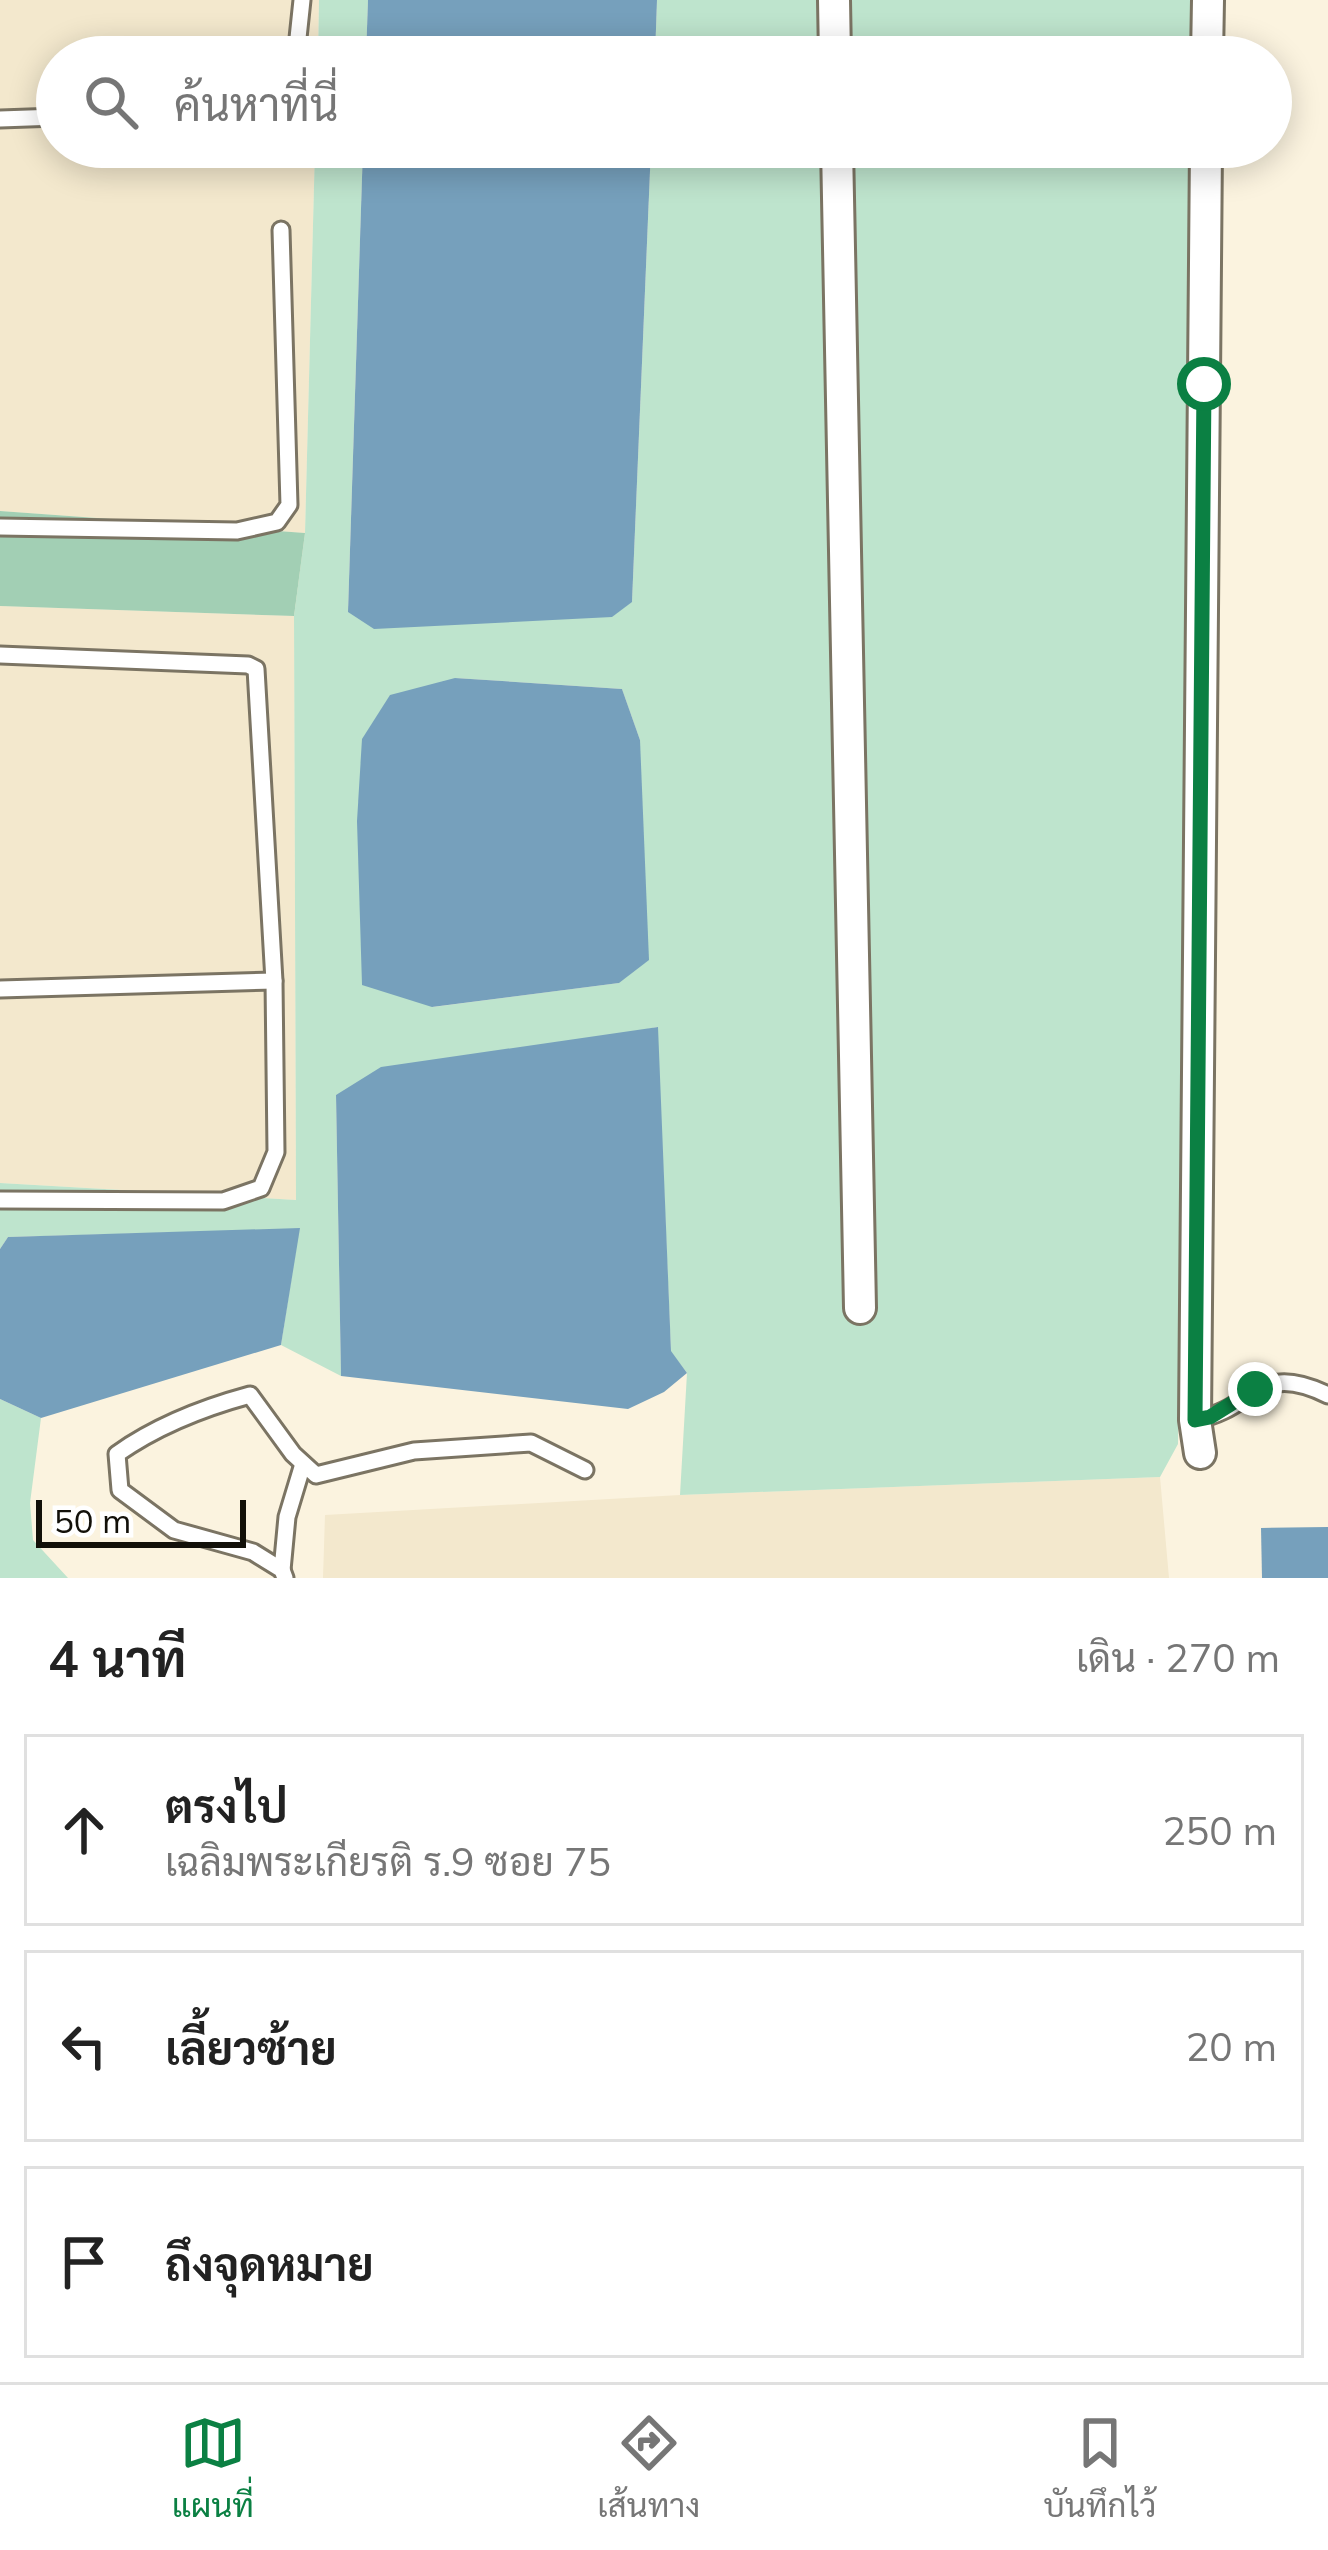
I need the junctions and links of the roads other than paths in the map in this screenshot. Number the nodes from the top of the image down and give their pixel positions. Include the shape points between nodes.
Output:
1 (302, 0) edge
2 (834, 0) edge
3 (1208, 0) edge
4 (298, 36) edge
5 (835, 36) edge
6 (1207, 36) edge
7 (36, 118) edge
8 (0, 119) edge
9 (837, 168) edge
10 (1206, 168) edge
11 (281, 230) dead end
12 (0, 527) edge
13 (0, 655) edge
14 (274, 981) junction
15 (0, 989) edge
16 (0, 1200) edge
17 (860, 1308) dead end
18 (1328, 1395) edge
19 (1195, 1420) junction
20 (1200, 1453) dead end
21 (304, 1464) junction
22 (585, 1470) dead end
23 (284, 1574) edge

1 - 4 lane
2 - 5 street
3 - 6 street
7 - 8 lane
9 - 17 street
10 - 19 street
11 - 12 lane via 289,505 277,522 238,531
13 - 14 lane via 256,669
14 - 15 lane
14 - 16 lane via 276,1152 261,1188 223,1201
18 - 19 lane via 1278,1381
19 - 20 street
21 - 22 lane via 316,1475 414,1451 531,1443
21 - 23 lane via 287,1517
21 - 23 lane via 250,1395 200,1408 117,1454 120,1490 174,1529 253,1552

